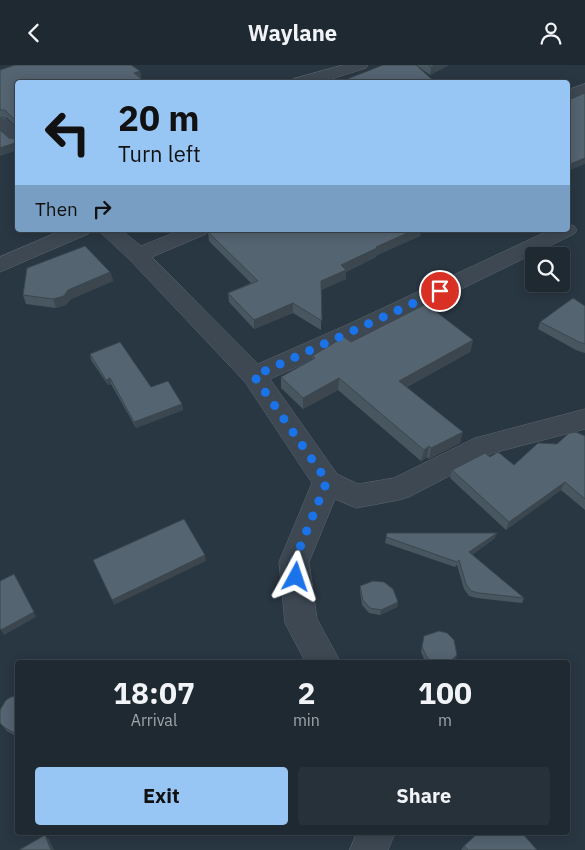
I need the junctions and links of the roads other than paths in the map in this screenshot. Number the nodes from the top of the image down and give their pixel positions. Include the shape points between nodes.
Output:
1 (360, 65) edge
2 (309, 80) edge
3 (585, 89) edge
4 (570, 95) edge
5 (1, 126) edge
6 (15, 138) edge
7 (585, 222) edge
8 (570, 229) edge
9 (76, 232) edge
10 (110, 232) edge
11 (194, 232) edge
12 (563, 232) edge
13 (138, 255) junction
14 (0, 265) edge
15 (254, 376) junction
16 (585, 419) edge
17 (327, 481) junction
18 (323, 660) edge
19 (375, 835) edge
20 (369, 850) edge

1 - 2 street
3 - 4 street
5 - 6 street
7 - 8 street
9 - 14 street
10 - 13 street
11 - 13 street
12 - 15 street
13 - 15 street
15 - 17 street
16 - 17 street via 485,445 398,489 356,496
17 - 18 street via 294,562 301,623
19 - 20 street

